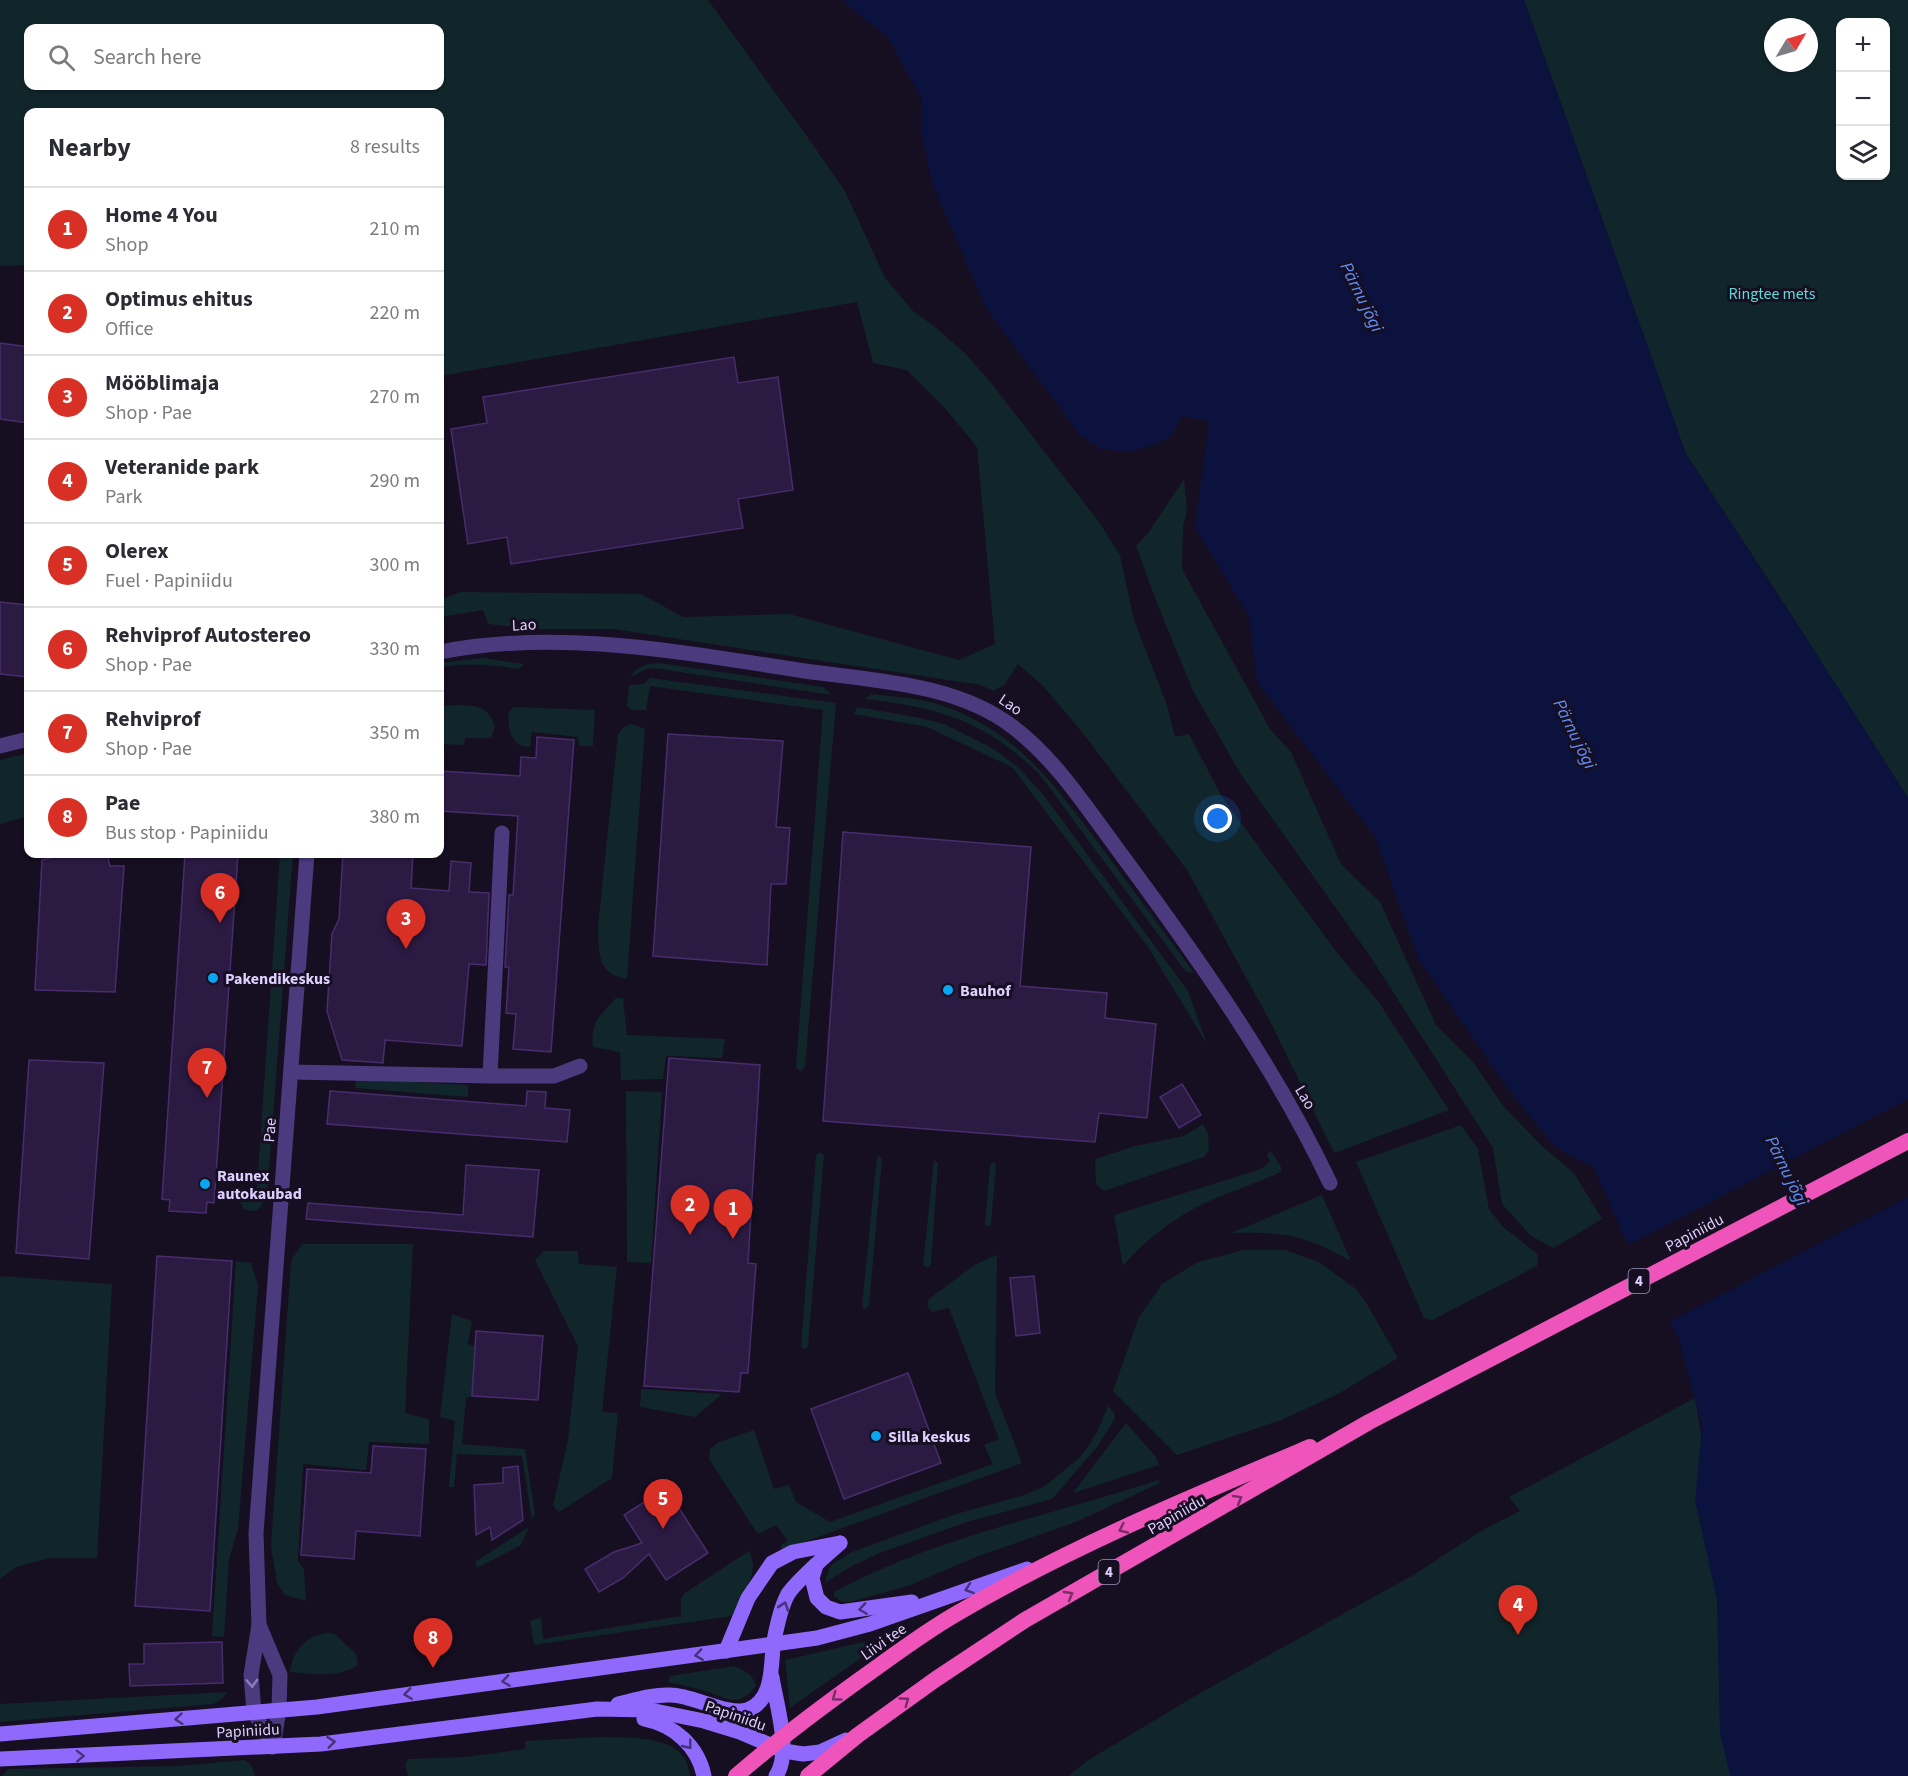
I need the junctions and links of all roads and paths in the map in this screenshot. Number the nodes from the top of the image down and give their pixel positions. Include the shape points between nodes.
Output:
1 (444, 651) edge
2 (24, 740) edge
3 (0, 746) edge
4 (502, 833) dead end
5 (307, 858) edge
6 (580, 1066) dead end
7 (292, 1072) junction
8 (490, 1076) junction
9 (1908, 1141) edge
10 (1330, 1183) dead end
11 (1369, 1422) junction
12 (1064, 1556) junction
13 (816, 1564) junction
14 (942, 1598) junction
15 (259, 1625) junction
16 (773, 1645) junction
17 (726, 1652) junction
18 (771, 1675) junction
19 (279, 1709) junction
20 (597, 1709) junction
21 (254, 1712) junction
22 (0, 1734) edge
23 (858, 1735) junction
24 (779, 1744) junction
25 (273, 1747) junction
26 (0, 1759) edge
27 (704, 1776) edge
28 (736, 1776) edge
29 (776, 1776) edge
30 (808, 1776) edge

1 - 10 street, Lao via 543,641 617,644 953,695 984,708 1040,749 1197,957 1300,1122
2 - 3 street
4 - 8 street
5 - 7 street, Pae
6 - 8 street via 554,1076
7 - 8 street
7 - 15 street, Pae via 256,1523
9 - 11 highway, Papiniidu / 4
11 -> 12 highway, Papiniidu / 4
23 -> 11 highway, Papiniidu / 4 via 1025,1620
12 -> 14 main road, Papiniidu
12 -> 24 highway, Liivi tee / 4 via 956,1614 901,1650
14 -> 13 main road via 840,1612 826,1607 817,1598 812,1578
16 -> 13 main road via 788,1594
13 - 17 main road via 840,1543 793,1552 772,1563 748,1598
14 - 16 main road, Papiniidu via 870,1624
15 - 19 street, Pae via 279,1675
15 -> 21 street, Pae via 251,1675
16 - 17 main road, Papiniidu
16 - 18 main road
17 -> 19 main road, Papiniidu
18 - 20 main road via 763,1698 744,1711 673,1695
18 - 24 main road
19 - 21 main road, Papiniidu
19 - 25 street, Pae
20 - 24 main road, Papiniidu via 650,1710 704,1721
25 -> 20 main road, Papiniidu
20 -> 27 main road via 660,1722 692,1748
21 -> 22 main road, Papiniidu
21 - 25 street, Pae
23 - 24 main road, Papiniidu via 820,1752 803,1754
23 - 30 highway, 4
24 - 28 highway, Liivi tee / 4
24 - 29 main road via 780,1770
26 -> 25 main road, Papiniidu

